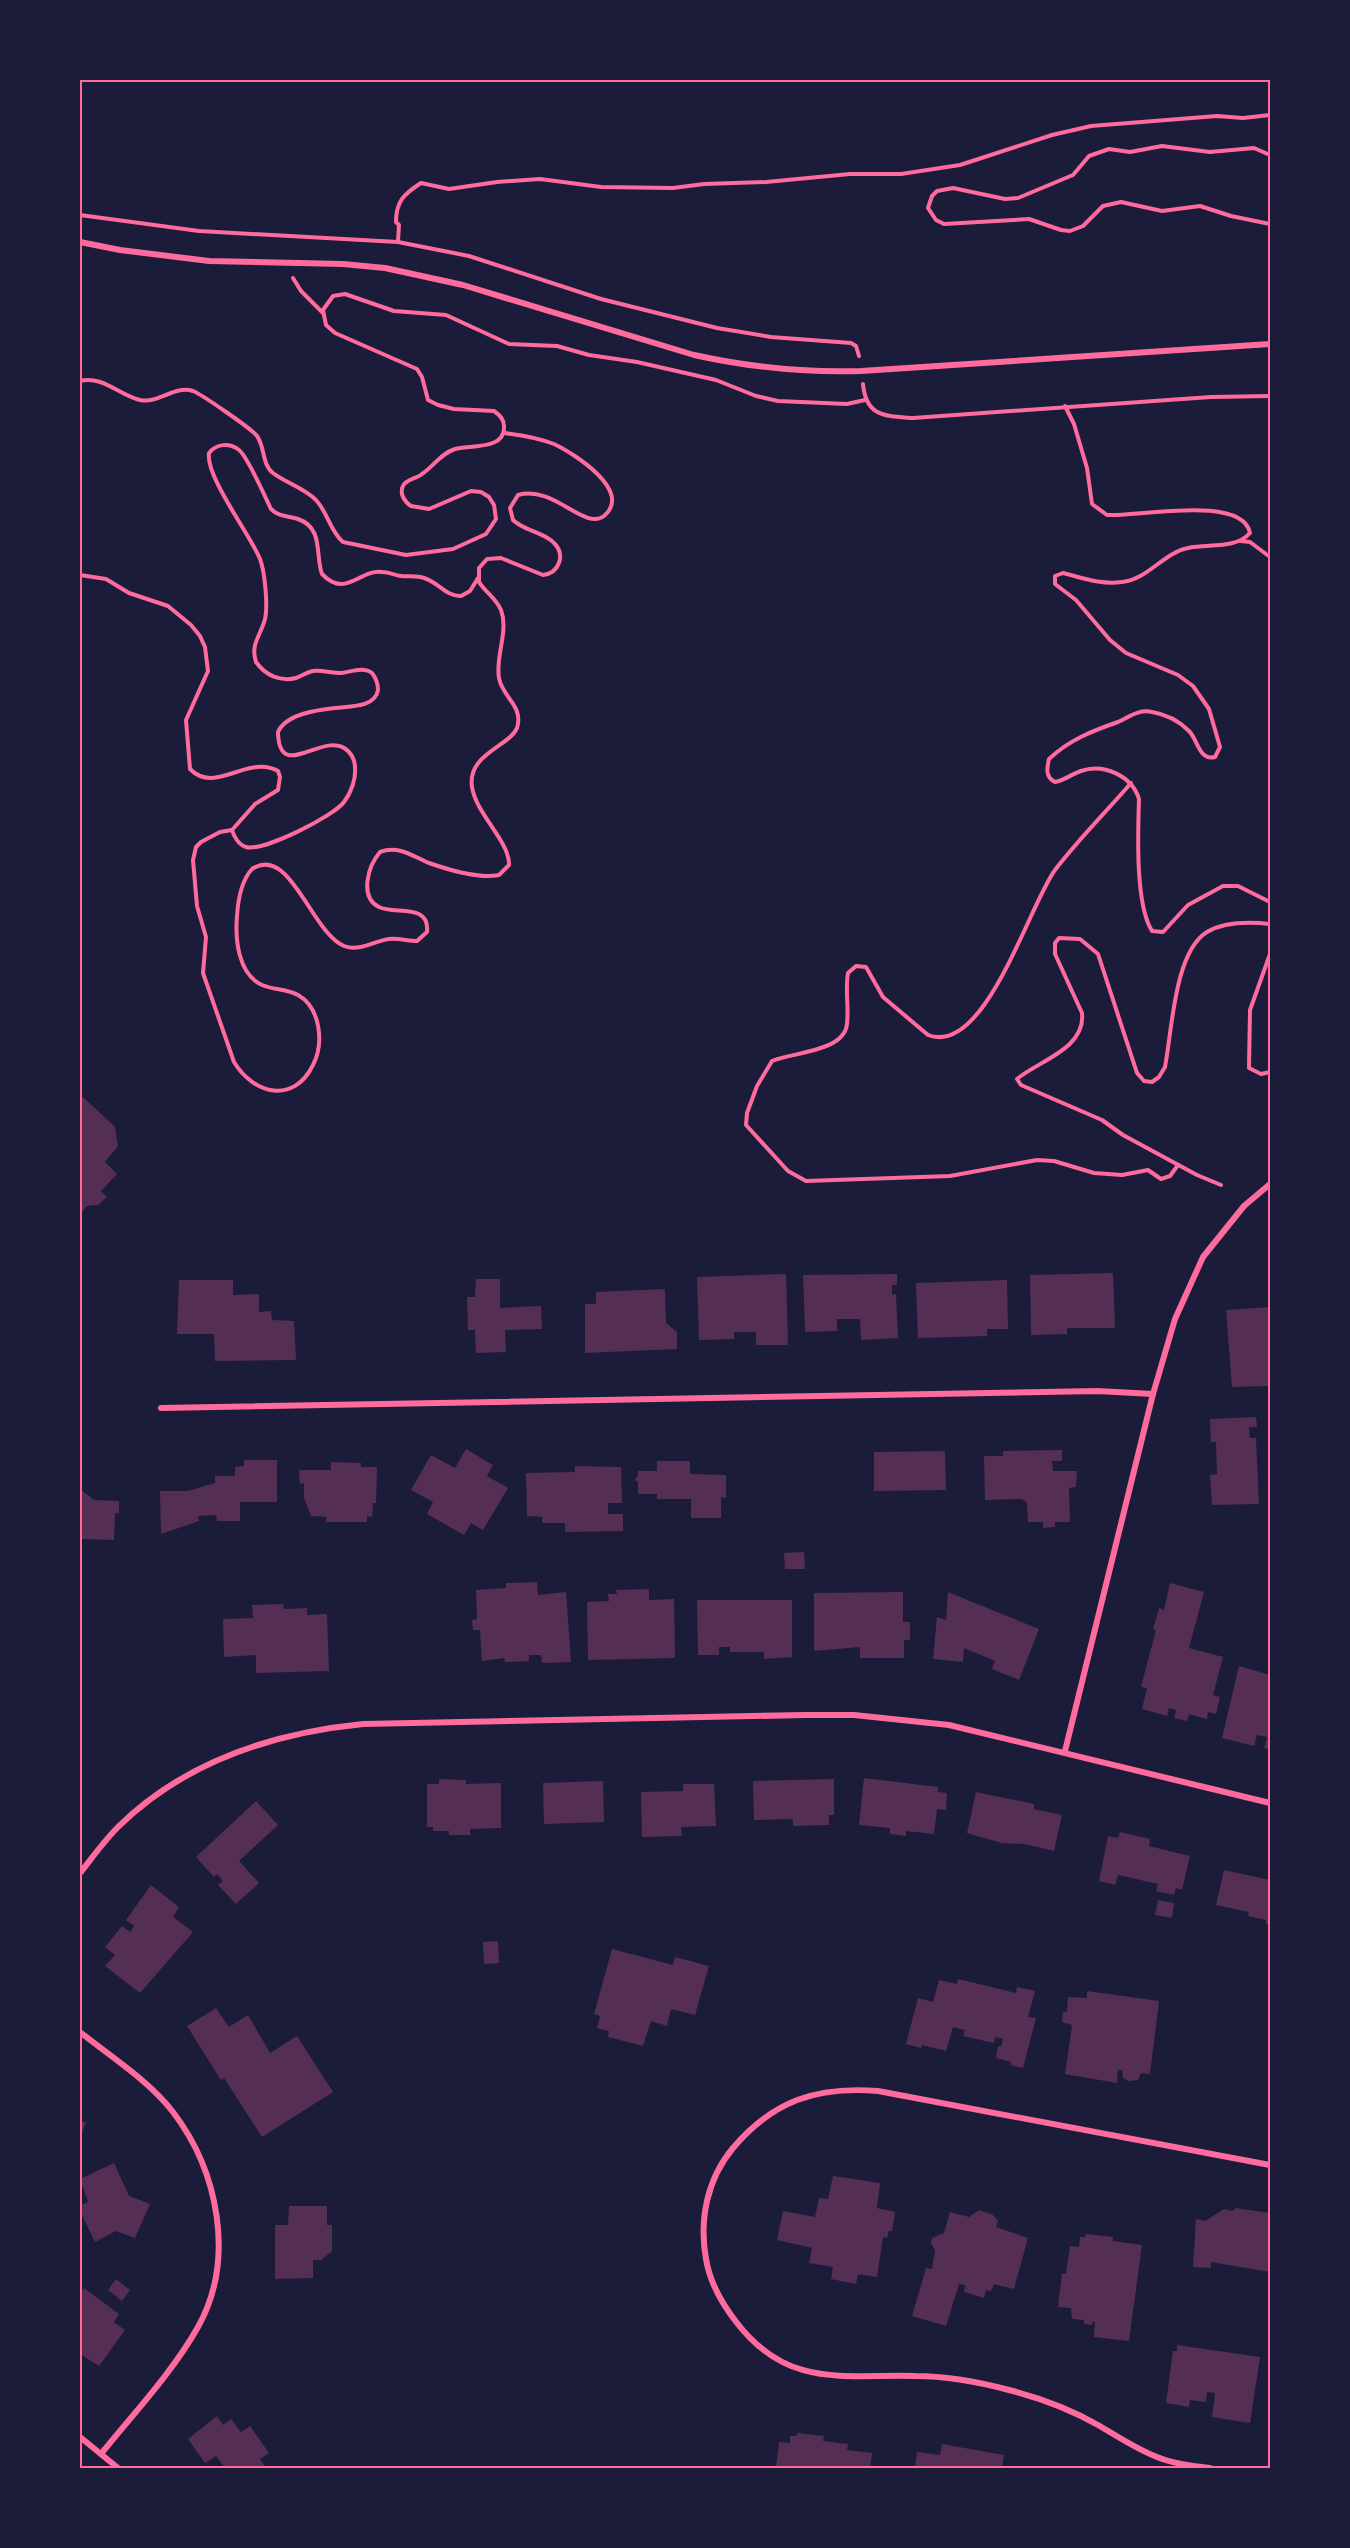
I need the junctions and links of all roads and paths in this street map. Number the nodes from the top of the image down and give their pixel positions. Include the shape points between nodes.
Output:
1 (1270, 115) edge
2 (1270, 155) edge
3 (1270, 224) edge
4 (80, 242) edge
5 (398, 242) dead end
6 (291, 264) junction
7 (323, 313) junction
8 (1270, 344) edge
9 (80, 381) edge
10 (863, 387) dead end
11 (1270, 396) edge
12 (865, 400) junction
13 (1065, 406) junction
14 (504, 433) junction
15 (1250, 533) junction
16 (1238, 541) junction
17 (1255, 544) junction
18 (1270, 557) edge
19 (80, 575) edge
20 (478, 578) junction
21 (1131, 783) junction
22 (232, 830) junction
23 (1270, 902) edge
24 (1270, 924) edge
25 (1270, 954) edge
26 (1270, 1072) edge
27 (1178, 1165) junction
28 (1270, 1184) edge
29 (1221, 1185) dead end
30 (1153, 1394) junction
31 (161, 1408) dead end
32 (1065, 1751) junction
33 (1270, 1803) edge
34 (80, 1873) edge
35 (80, 2032) edge
36 (1270, 2164) edge
37 (80, 2437) edge
38 (101, 2454) junction
39 (118, 2469) edge
40 (1210, 2469) edge

1 - 5 path via 1091,126 960,165 901,174 850,174 673,188 601,187 540,179 449,189 421,183 396,207
2 - 3 path via 1254,148 1210,152 1162,146 1130,152 1109,149 1089,156 1073,175 1018,198 953,188 937,191 928,208 944,224 1029,219 1070,231 1083,226 1103,206 1121,202 1162,211 1200,206
4 - 6 street via 209,261
6 - 7 path via 294,281
6 - 8 street via 385,268 427,276 694,355 799,371 861,371
7 - 12 path via 333,296 345,294 394,311 446,315 509,344 557,346 637,362 716,380 778,401 847,404
7 - 14 path via 326,325 334,333 417,369 428,400 454,409 494,411 503,420
9 - 14 path via 100,381 148,400 179,390 195,392 256,434 271,472 315,498 344,542 398,555 462,546 493,527 494,505 481,492 471,490 429,509 411,506 402,490 406,482 446,453 490,444
10 - 12 path
11 - 13 path
12 - 13 path via 881,414 913,418
13 - 15 path via 1087,468 1092,504 1107,515 1182,509 1216,512 1241,519
14 - 20 path via 548,442 577,458 608,484 612,502 606,514 594,519 539,494 518,495 510,508 513,520 554,543 560,556 557,567 543,575 493,558 483,561
15 - 16 path
15 - 17 path
16 - 17 path
16 - 21 path via 1186,548 1124,582 1092,581 1062,573 1055,576 1055,584 1076,600 1118,647 1187,681 1209,708 1220,747 1215,757 1202,754 1194,738 1180,724 1148,711 1079,737 1049,759 1047,767 1055,782 1099,769
17 - 18 path
19 - 22 path via 106,579 129,593 168,606 200,636 208,671 186,720 190,769 210,780 266,767 278,771 280,777 278,790 255,804
20 - 22 path via 470,591 461,596 450,594 422,577 382,572 348,583 332,582 322,574 320,547 310,526 296,518 277,515 271,509 239,450 228,445 213,448 209,466 258,554 262,569 266,612 254,644 256,662 281,679 314,670 368,670 378,683 372,701 303,714 286,722 278,732 279,748 292,756 327,745 337,745 351,753 354,777 343,804 264,845 246,847
20 - 22 path via 502,615 499,678 516,708 518,720 516,731 483,758 472,785 486,820 507,851 509,865 499,875 483,876 430,863 398,849 380,852 367,880 371,899 380,907 422,915 427,932 417,941 388,939 351,948 323,930 280,868 264,864 252,869 241,891 237,917 236,945 243,964 260,984 301,997 313,1013 320,1034 320,1049 313,1067 287,1091 255,1085 239,1071 203,973 206,937 197,906 194,852 209,836
21 - 23 path via 1139,799 1140,878 1152,931 1163,932 1188,906 1223,886 1238,886
21 - 27 path via 1054,871 995,990 969,1023 948,1036 928,1035 883,997 866,967 856,966 848,973 848,1022 843,1034 832,1044 772,1061 757,1086 745,1120 748,1130 788,1171 806,1180 950,1176 1037,1160 1094,1173 1122,1175 1148,1170 1161,1179 1170,1176
24 - 27 path via 1223,926 1206,932 1194,945 1176,993 1165,1067 1152,1082 1144,1082 1137,1072 1098,954 1080,939 1065,937 1055,943 1055,954 1083,1023 1073,1040 1018,1077 1017,1082 1102,1120
25 - 26 path via 1248,1022 1249,1068 1260,1074
27 - 29 path
28 - 30 street via 1244,1206 1203,1257 1174,1319
30 - 31 street via 1085,1391
30 - 32 street
32 - 33 street
32 - 34 street via 949,1725 854,1715 363,1724 316,1729 226,1756 185,1777 118,1827
35 - 38 street via 155,2092 172,2112 188,2134 217,2211 214,2277 199,2324 184,2350
36 - 40 street via 878,2091 831,2090 786,2104 744,2135 718,2171 705,2205 704,2245 715,2290 743,2332 786,2363 833,2377 916,2376 1008,2390 1068,2410 1160,2458
37 - 38 street
38 - 39 street

